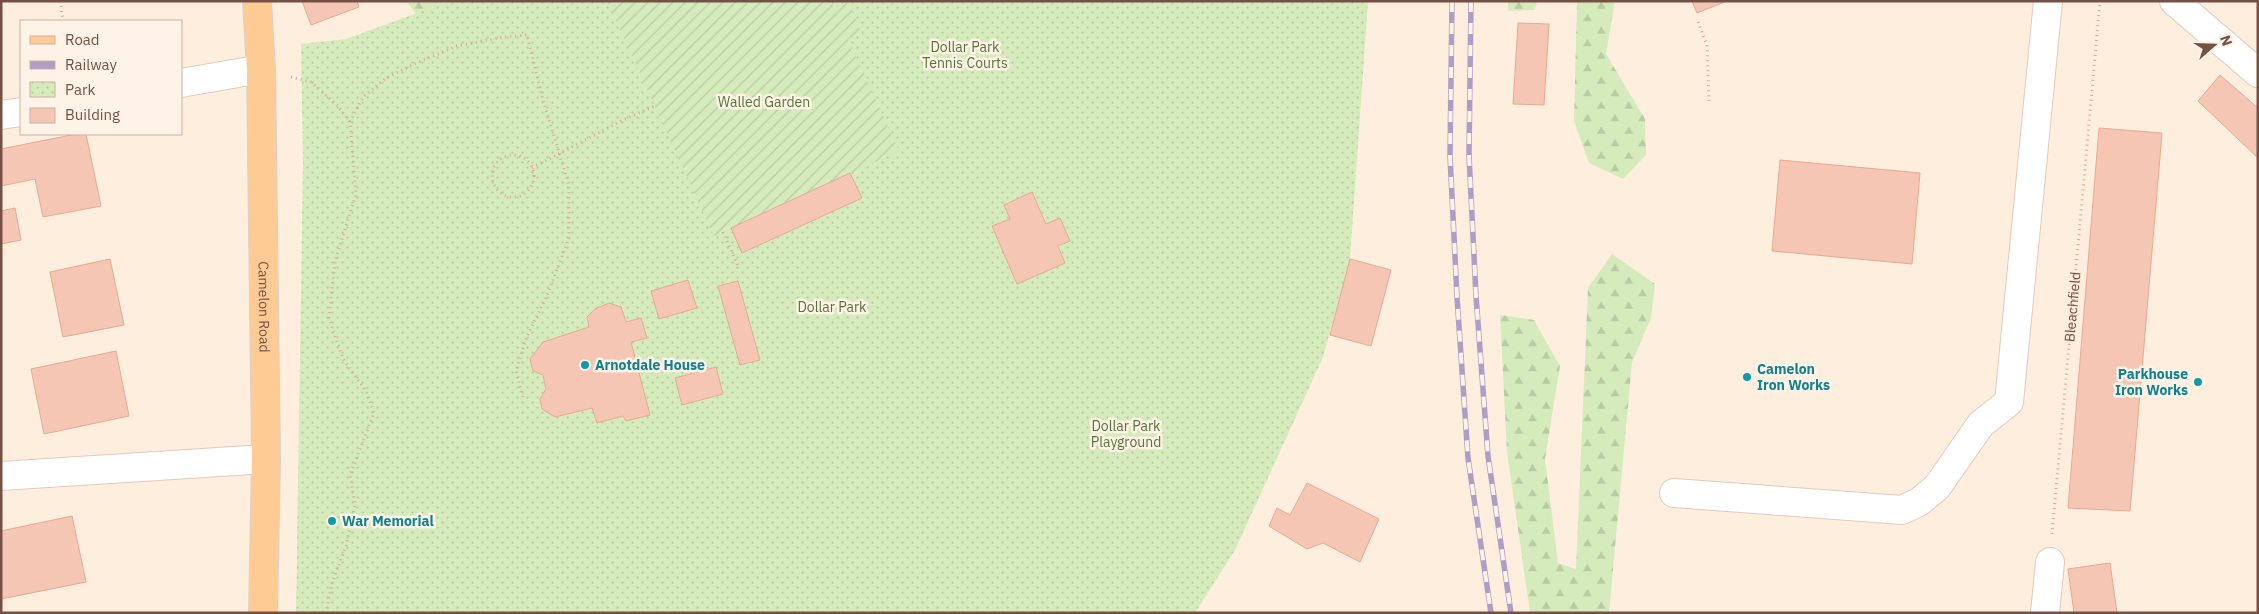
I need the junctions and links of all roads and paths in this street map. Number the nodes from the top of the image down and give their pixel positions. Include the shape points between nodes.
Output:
1 (60, 1) edge
2 (257, 1) edge
3 (2048, 1) edge
4 (2100, 1) edge
5 (2174, 1) edge
6 (63, 20) edge
7 (1698, 22) dead end
8 (261, 69) junction
9 (2258, 73) edge
10 (182, 84) edge
11 (1709, 100) dead end
12 (655, 106) dead end
13 (20, 112) edge
14 (1, 115) edge
15 (350, 122) junction
16 (559, 152) junction
17 (532, 168) junction
18 (723, 232) dead end
19 (739, 268) dead end
20 (523, 397) dead end
21 (266, 459) junction
22 (1, 476) edge
23 (1674, 493) dead end
24 (2050, 562) joint
25 (262, 613) edge
26 (326, 613) edge
27 (2045, 613) edge

1 - 6 path
2 - 8 main road, Camelon Road
3 - 23 street via 2009,402 1981,424 1937,487 1919,502 1902,510
4 - 24 path, Bleachfield
5 - 9 street
7 - 11 path via 1707,45
8 - 10 street
8 - 15 path via 311,82 337,105
8 - 21 main road, Camelon Road
12 - 16 path
13 - 14 street
15 - 16 path via 363,97 386,78 457,46 526,36
15 - 26 path via 356,194 335,261 329,318 343,359 367,393 374,413 350,475 355,505
16 - 17 path
16 - 20 path via 569,185 569,238 516,370
17 - 17 path via 523,157 509,155 494,168 493,182 507,196 520,196 533,181
18 - 19 path
21 - 22 street
21 - 25 main road, Camelon Road
24 - 27 street

